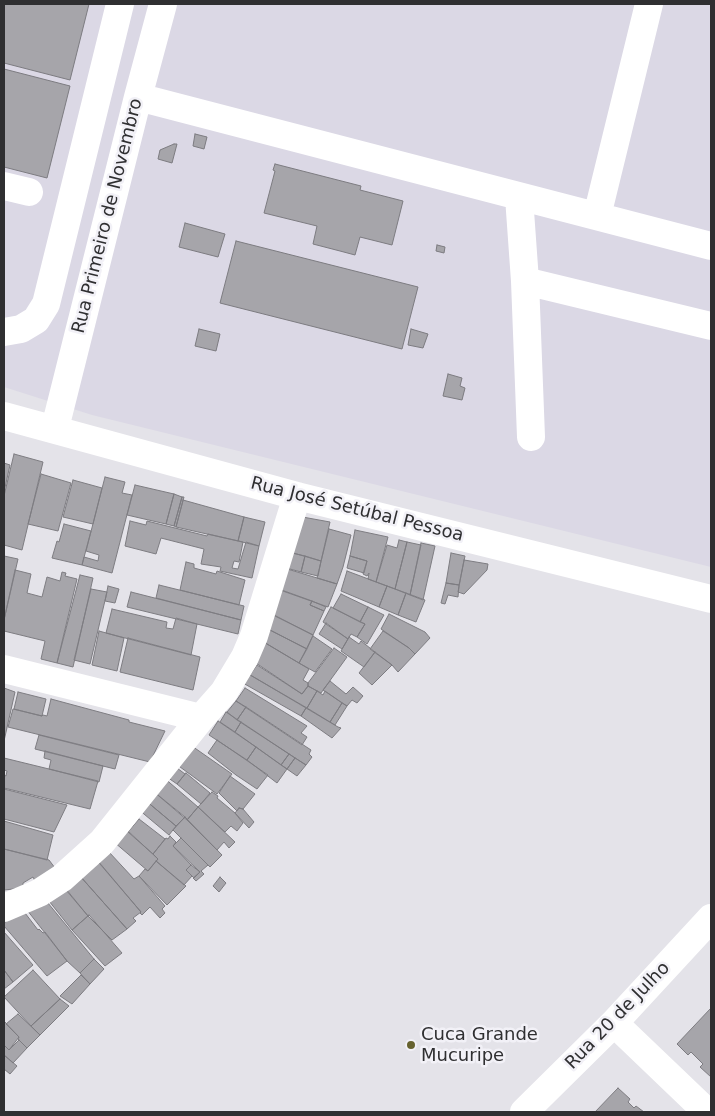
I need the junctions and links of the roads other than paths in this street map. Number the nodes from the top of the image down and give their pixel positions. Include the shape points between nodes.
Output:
1 (120, 4) edge
2 (163, 4) edge
3 (649, 4) edge
4 (138, 97) junction
5 (519, 198) junction
6 (597, 216) junction
7 (711, 246) edge
8 (525, 281) junction
9 (711, 326) edge
10 (4, 332) edge
11 (4, 416) edge
12 (55, 428) junction
13 (531, 436) dead end
14 (297, 496) junction
15 (711, 599) edge
16 (4, 669) edge
17 (201, 718) junction
18 (4, 908) edge
19 (711, 918) edge
20 (614, 1023) junction
21 (524, 1112) edge
22 (706, 1112) edge

1 - 10 street via 46,304 36,320 21,329
2 - 4 street, Rua Primeiro de Novembro
3 - 6 street
4 - 5 street
4 - 12 street, Rua Primeiro de Novembro
5 - 6 street
5 - 8 street
6 - 7 street
8 - 9 street
8 - 13 street
11 - 12 street, Rua José Setúbal Pessoa
12 - 14 street, Rua José Setúbal Pessoa
14 - 15 street, Rua José Setúbal Pessoa
14 - 17 street via 262,615 245,657 224,692
16 - 17 street
17 - 18 street via 102,842 62,878 39,893
19 - 20 street, Rua 20 de Julho
20 - 21 street, Rua 20 de Julho
20 - 22 street

